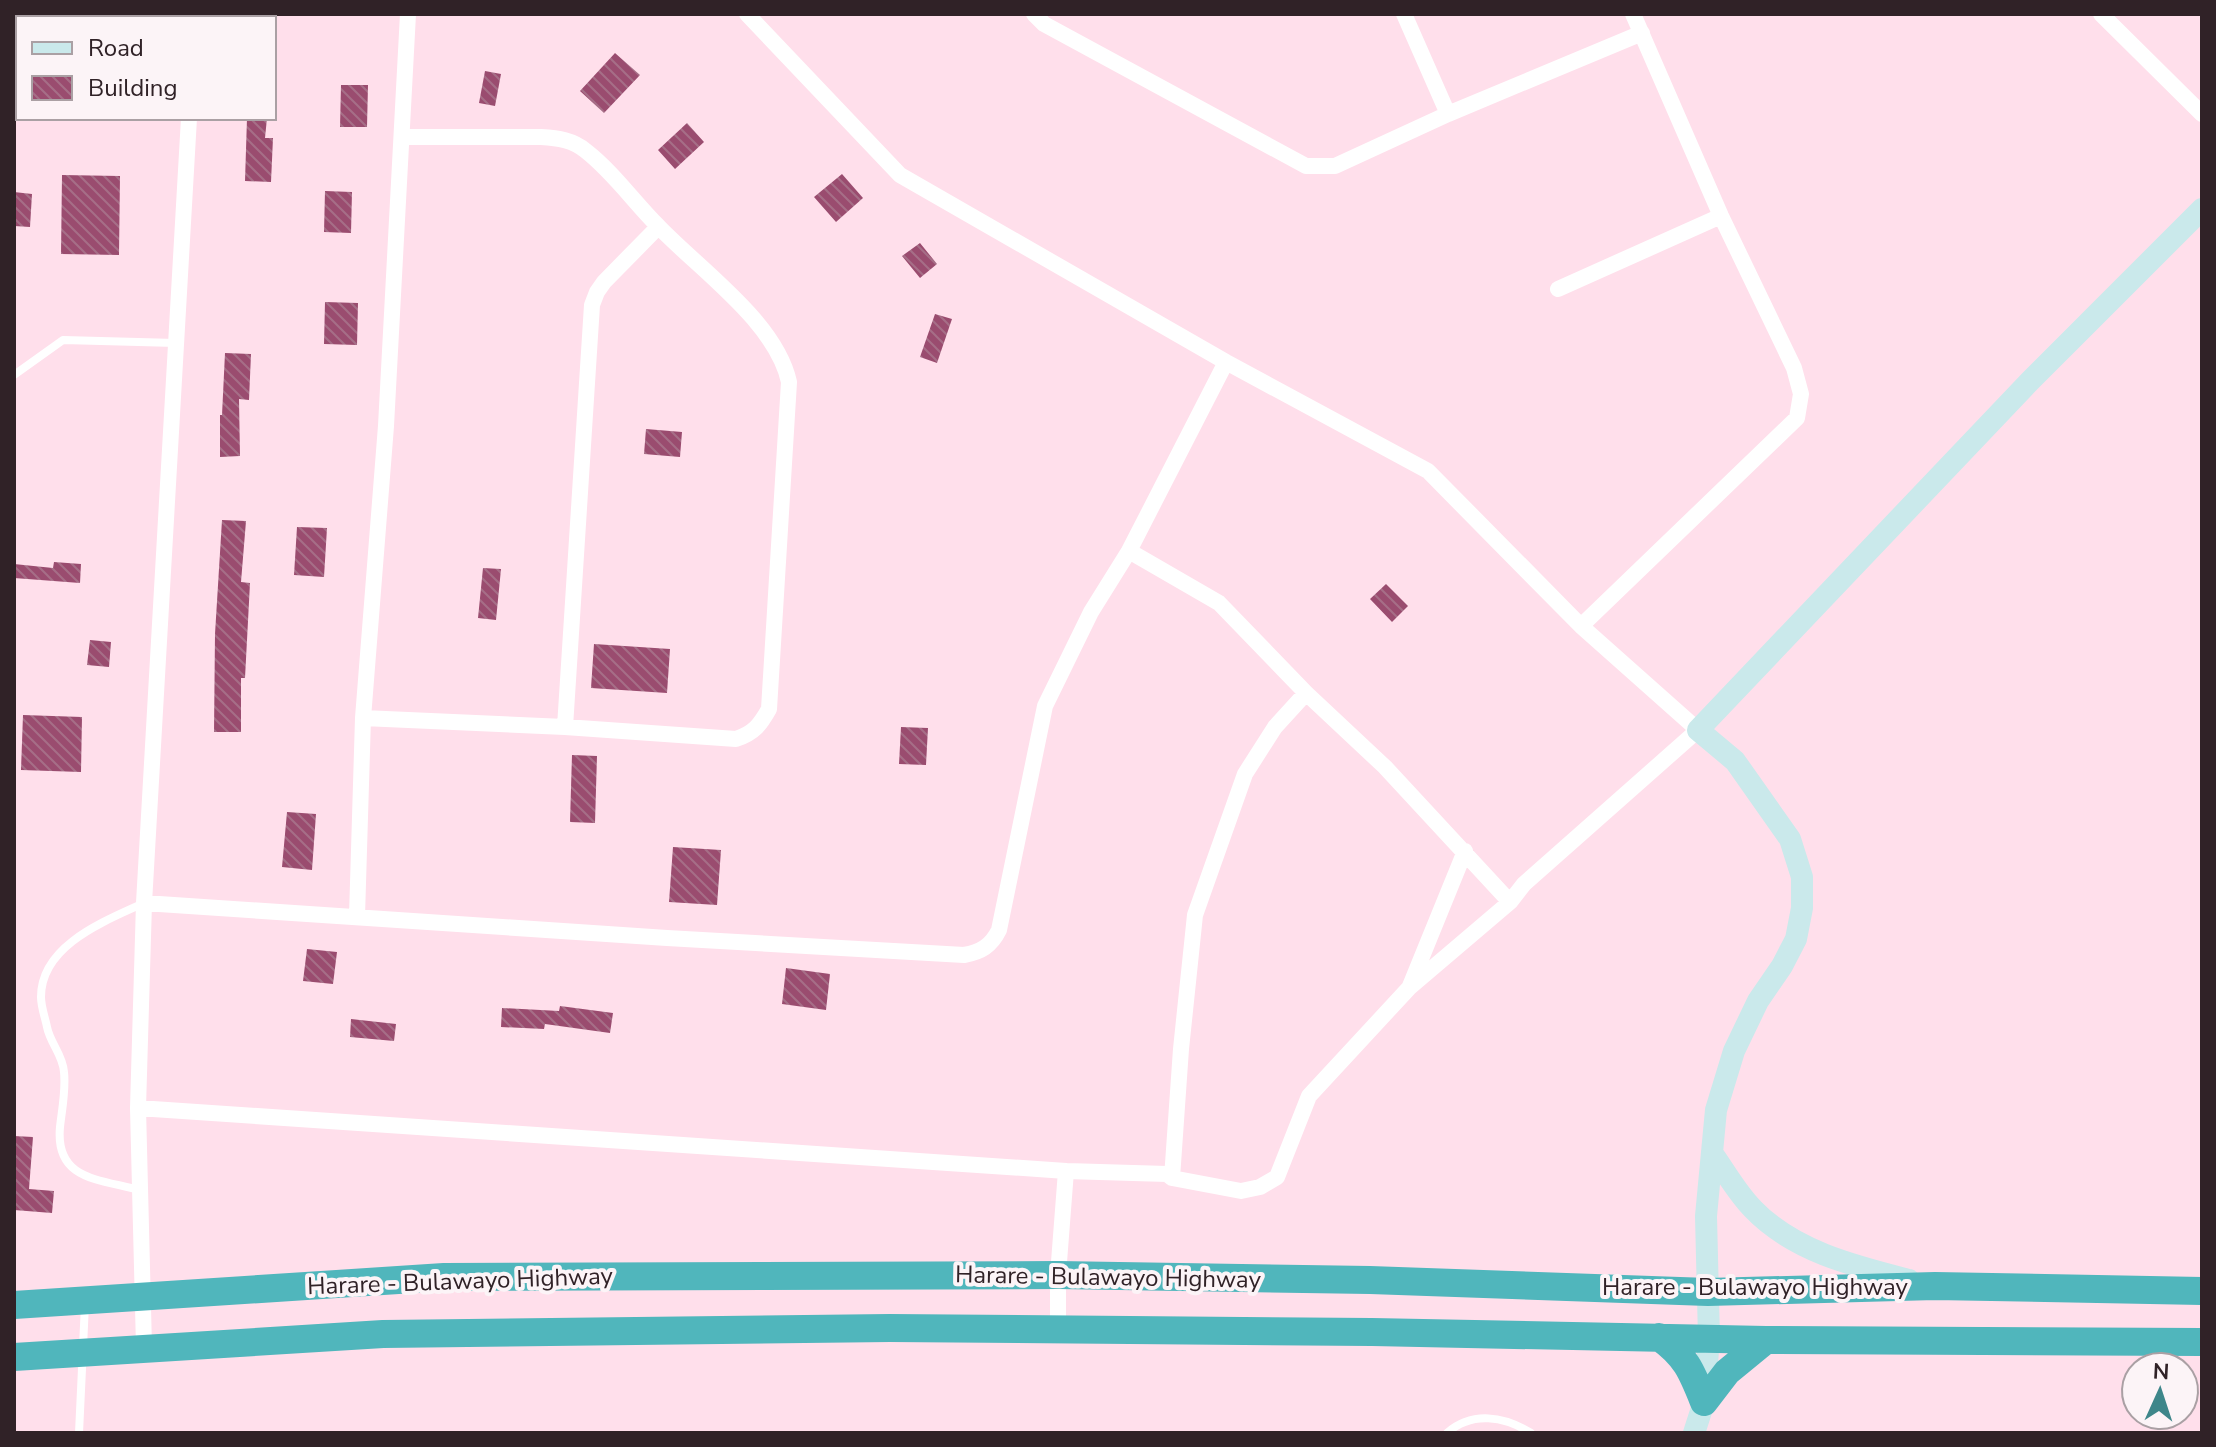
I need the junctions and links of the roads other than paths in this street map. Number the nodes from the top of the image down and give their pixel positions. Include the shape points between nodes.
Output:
1 (408, 14) edge
2 (747, 14) edge
3 (1034, 14) edge
4 (1404, 14) edge
5 (1633, 14) edge
6 (2101, 14) edge
7 (1642, 33) junction
8 (1448, 114) junction
9 (2202, 114) edge
10 (189, 120) edge
11 (402, 137) junction
12 (2202, 209) edge
13 (1721, 216) junction
14 (658, 227) junction
15 (1558, 289) dead end
16 (177, 343) junction
17 (1226, 362) junction
18 (14, 375) edge
19 (1129, 551) junction
20 (1581, 626) junction
21 (1306, 693) junction
22 (363, 718) junction
23 (565, 727) junction
24 (1698, 730) junction
25 (1465, 851) junction
26 (1510, 902) junction
27 (144, 903) junction
28 (357, 916) junction
29 (1409, 988) junction
30 (138, 1108) junction
31 (1712, 1153) junction
32 (1066, 1171) junction
33 (1172, 1178) junction
34 (140, 1190) junction
35 (1058, 1275) junction
36 (1935, 1286) junction
37 (2202, 1291) edge
38 (1708, 1292) junction
39 (143, 1296) junction
40 (85, 1299) junction
41 (14, 1305) edge
42 (1058, 1330) junction
43 (1659, 1337) junction
44 (1709, 1338) junction
45 (1766, 1340) junction
46 (2202, 1342) edge
47 (144, 1347) junction
48 (83, 1351) junction
49 (14, 1357) edge
50 (1704, 1402) junction
51 (79, 1433) edge
52 (1447, 1433) edge
53 (1531, 1433) edge
54 (1694, 1433) edge

1 - 11 street
2 - 17 street via 900,175
3 - 8 street via 1306,166 1335,166
4 - 8 street
5 - 7 street
6 - 9 street
7 - 8 street
7 - 13 street
10 - 16 street
11 - 14 street via 564,138 586,150
11 - 22 street
12 - 24 street via 2030,381
13 - 15 street
13 - 20 street via 1794,368 1801,394 1797,418
14 - 23 street via 604,282 592,305
14 - 23 street via 762,327 787,372 769,709 751,734 736,739
16 - 18 lane via 63,340
16 - 27 street
17 - 19 street
17 - 20 street via 1428,471
19 - 21 street via 1219,603
19 - 28 street via 1091,612 1045,706 999,930 976,953
20 - 24 street
21 - 25 street
21 - 33 street via 1275,727 1245,774 1195,915
22 - 23 street
22 - 28 street
24 - 26 street
24 - 31 street via 1735,761 1790,839 1802,877 1796,939 1734,1051 1716,1110
25 - 26 street
25 - 29 street
26 - 29 street
27 - 28 street
27 - 30 street
27 - 34 lane via 72,941 52,966 41,999 63,1066 62,1157 73,1170
29 - 33 street via 1309,1096 1277,1177 1241,1191
30 - 32 street
30 - 34 street
31 - 36 street via 1752,1208 1782,1234 1849,1265
31 - 38 street via 1706,1216
32 - 33 street
32 - 35 street
34 - 39 street
35 - 38 highway, Harare - Bulawayo Highway
35 - 39 highway, Harare - Bulawayo Highway via 444,1277
35 - 42 street
36 - 37 highway, Harare - Bulawayo Highway
36 - 38 highway, Harare - Bulawayo Highway
38 - 44 street
39 - 40 highway, Harare - Bulawayo Highway
39 - 47 street
40 - 41 highway, Harare - Bulawayo Highway
40 - 48 lane
42 - 43 highway, Harare - Bulawayo Highway
42 - 47 highway, Harare - Bulawayo Highway via 383,1334
43 - 44 highway, Harare - Bulawayo Highway
43 - 50 highway via 1678,1350
44 - 45 highway, Harare - Bulawayo Highway
44 - 50 street
45 - 46 highway, Harare - Bulawayo Highway
45 - 50 highway via 1727,1372
47 - 48 highway, Harare - Bulawayo Highway
48 - 49 highway, Harare - Bulawayo Highway
48 - 51 lane
50 - 54 street
52 - 53 lane via 1491,1417

